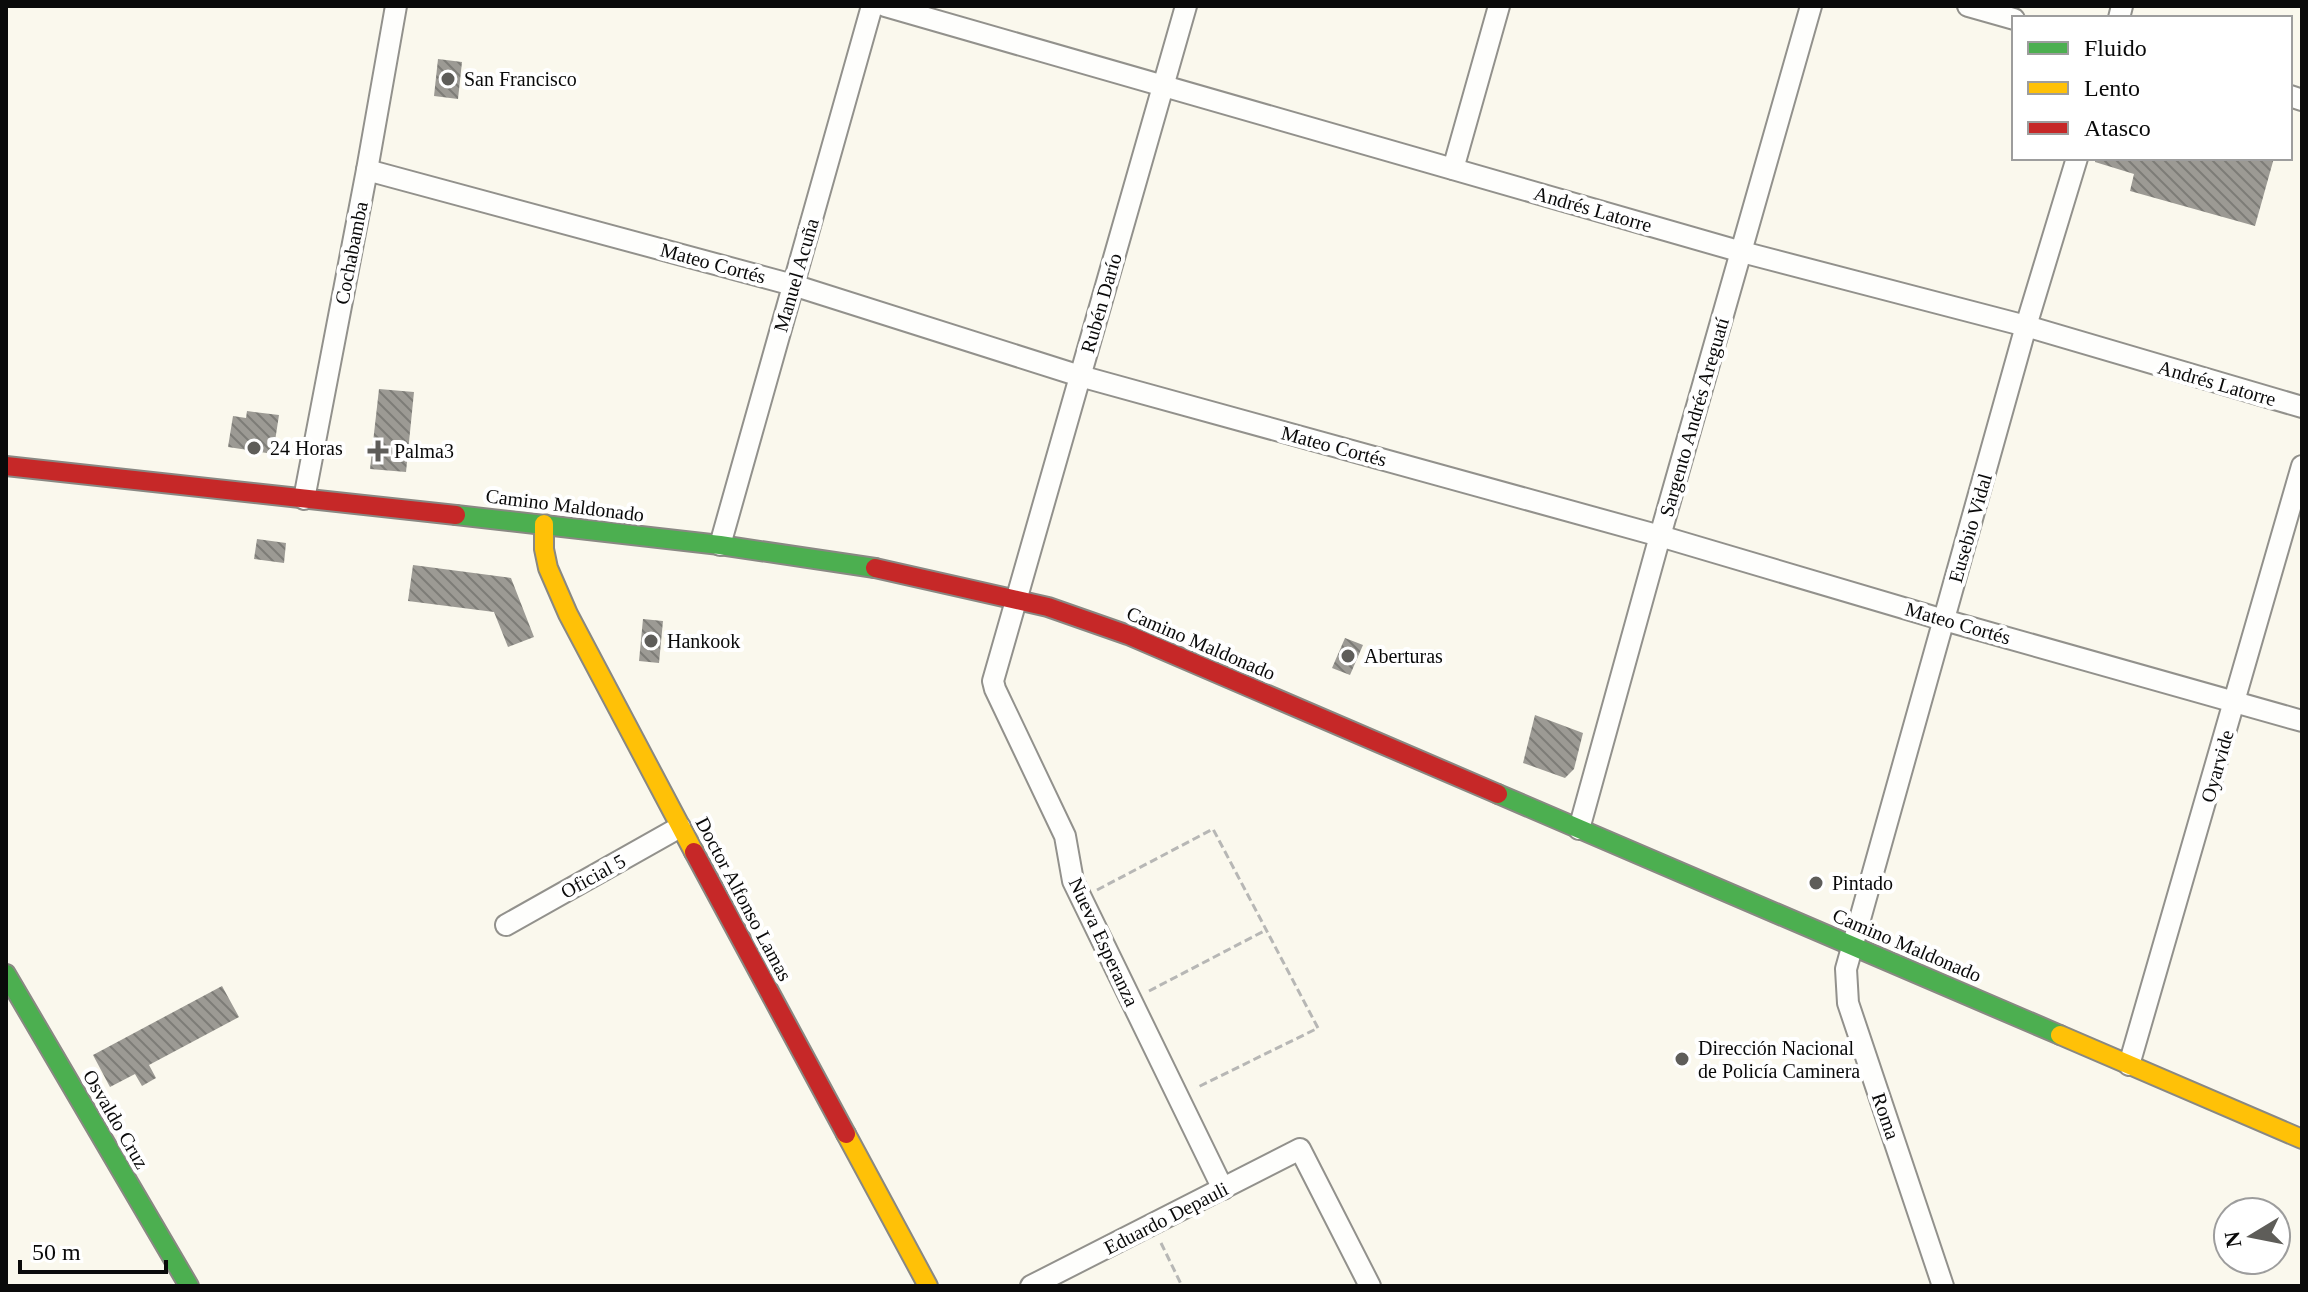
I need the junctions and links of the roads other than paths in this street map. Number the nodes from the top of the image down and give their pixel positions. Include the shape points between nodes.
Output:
1 (396, 6) edge
2 (872, 6) edge
3 (885, 6) edge
4 (1186, 6) edge
5 (1499, 6) edge
6 (1811, 6) edge
7 (1968, 6) edge
8 (2012, 18) edge
9 (1164, 85) junction
10 (2076, 160) edge
11 (1453, 169) junction
12 (367, 170) junction
13 (1742, 252) junction
14 (793, 285) junction
15 (2026, 326) junction
16 (1080, 376) junction
17 (2302, 407) edge
18 (6, 466) edge
19 (2302, 466) edge
20 (304, 499) junction
21 (544, 524) junction
22 (1660, 536) junction
23 (720, 545) junction
24 (1018, 600) junction
25 (1944, 620) junction
26 (2235, 702) junction
27 (2302, 721) edge
28 (680, 827) junction
29 (1579, 829) junction
30 (506, 925) dead end
31 (1854, 945) junction
32 (6, 974) edge
33 (2129, 1065) junction
34 (2302, 1139) edge
35 (1223, 1189) junction
36 (189, 1286) edge
37 (928, 1286) edge
38 (1031, 1286) edge
39 (1370, 1286) edge
40 (1943, 1286) edge

1 - 12 street, Cochabamba
2 - 14 street, Manuel Acuña
3 - 9 street, Andrés Latorre
4 - 9 street, Rubén Darío
5 - 11 street
6 - 13 street, Sargento Andrés Areguatí
7 - 8 street
9 - 11 street, Andrés Latorre
9 - 16 street, Rubén Darío
10 - 15 street, Eusebio Vidal
11 - 13 street, Andrés Latorre
12 - 14 street, Mateo Cortés
12 - 20 street, Cochabamba
13 - 15 street, Andrés Latorre
13 - 22 street, Sargento Andrés Areguatí
14 - 16 street, Mateo Cortés
14 - 23 street, Manuel Acuña
15 - 17 street, Andrés Latorre
15 - 25 street, Eusebio Vidal
16 - 22 street, Mateo Cortés
16 - 24 street, Rubén Darío
18 - 20 main road, Camino Maldonado
19 - 26 street, Oyarvide
20 - 21 main road, Camino Maldonado
21 - 23 main road, Camino Maldonado
21 - 28 main road, Doctor Alfonso Lamas via 548,568 563,602
22 - 25 street, Mateo Cortés
22 - 29 street, Sargento Andrés Areguatí
23 - 24 main road, Camino Maldonado via 864,566
24 - 29 main road, Camino Maldonado via 1128,635
24 - 35 street, Nueva Esperanza via 994,672 995,689 1065,836 1073,881
25 - 26 street, Mateo Cortés
25 - 31 street, Eusebio Vidal
26 - 27 street, Mateo Cortés
26 - 33 street, Oyarvide
28 - 30 street, Oficial 5
28 - 37 main road, Doctor Alfonso Lamas
29 - 31 main road, Camino Maldonado
31 - 33 main road, Camino Maldonado
31 - 40 street, Roma via 1846,969 1848,1003
32 - 36 main road, Osvaldo Cruz
33 - 34 main road, Camino Maldonado
35 - 38 street, Eduardo Depauli
35 - 39 street, Eduardo Depauli via 1300,1149

